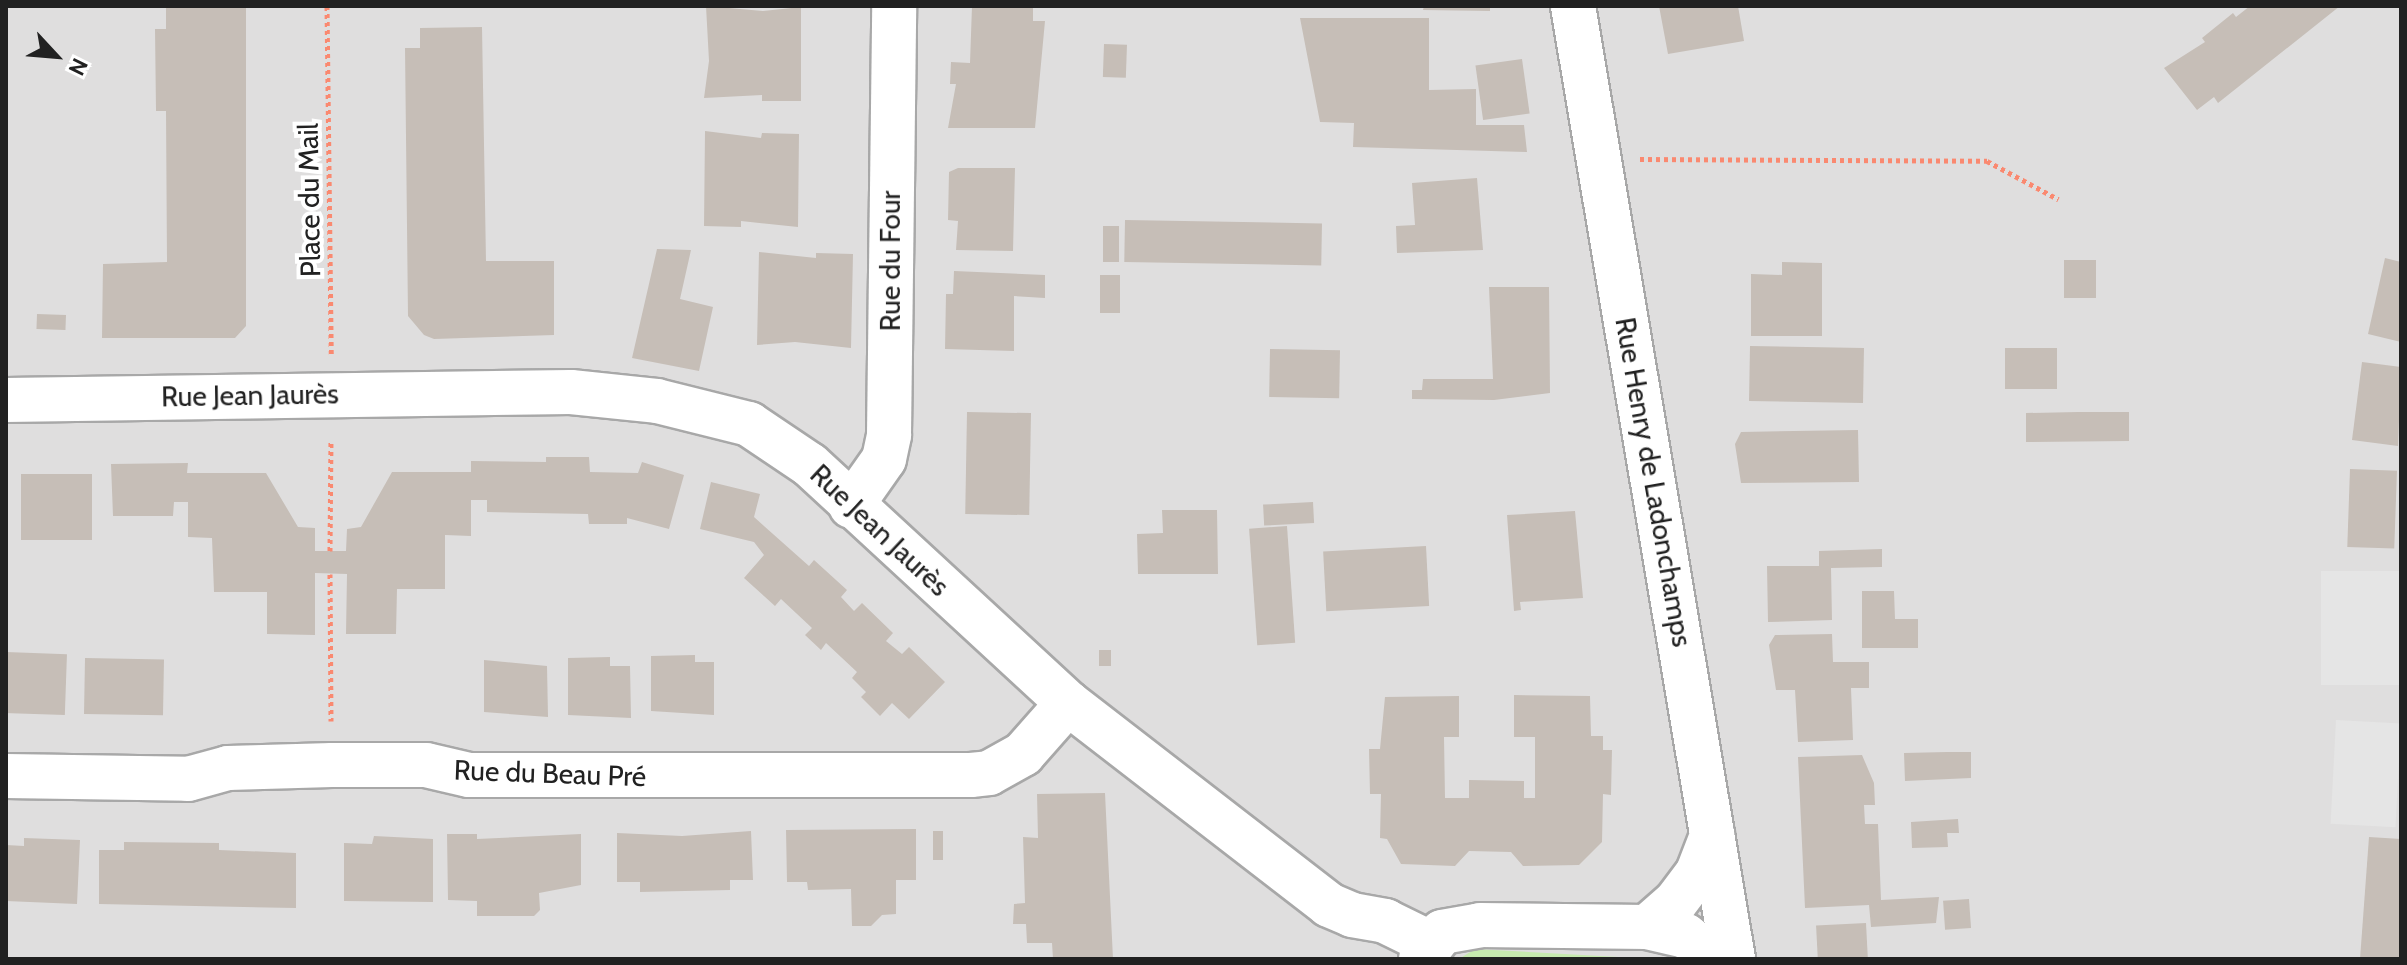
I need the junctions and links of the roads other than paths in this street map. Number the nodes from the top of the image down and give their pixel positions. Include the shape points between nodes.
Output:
1 (894, 6) edge
2 (1573, 6) edge
3 (6, 400) edge
4 (851, 506) junction
5 (1068, 703) junction
6 (6, 776) edge
7 (1712, 835) junction
8 (1647, 927) junction
9 (1425, 951) edge
10 (1715, 959) edge
11 (1733, 959) edge

1 - 4 street, Rue du Four via 889,435 884,459
2 - 7 street, Rue Henry de Ladonchamps
3 - 4 street, Rue Jean Jaurès via 571,392 715,413 779,439
4 - 5 street, Rue Jean Jaurès
5 - 6 street, Rue du Beau Pré via 1023,754 989,773 971,775 469,775 426,765 332,765 228,768 188,779
5 - 9 street, Rue Jean Jaurès via 1329,905 1385,921
7 - 8 street via 1698,872 1675,903
7 - 11 street, Rue Henry de Ladonchamps
8 - 9 street, Rue Jean Jaurès via 1480,925 1442,932
8 - 10 street, Rue Jean Jaurès via 1686,936

